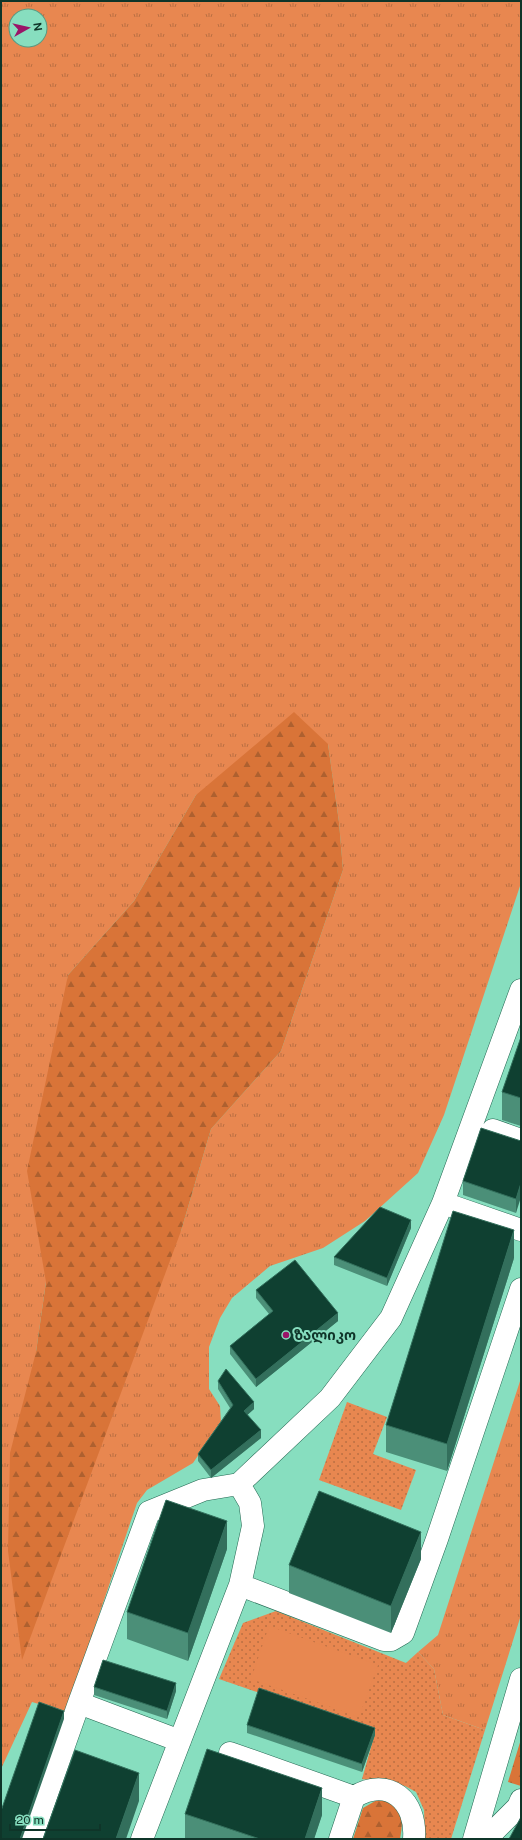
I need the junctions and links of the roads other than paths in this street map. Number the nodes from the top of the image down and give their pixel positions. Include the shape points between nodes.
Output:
1 (521, 990) edge
2 (493, 1130) edge
3 (521, 1140) edge
4 (443, 1203) junction
5 (521, 1230) edge
6 (521, 1289) edge
7 (239, 1484) junction
8 (240, 1585) junction
9 (521, 1679) edge
10 (79, 1703) junction
11 (180, 1740) junction
12 (230, 1753) dead end
13 (354, 1796) junction
14 (521, 1800) edge
15 (31, 1839) edge
16 (142, 1839) edge
17 (340, 1839) edge
18 (414, 1839) edge
19 (474, 1839) edge
20 (486, 1839) edge

1 - 4 street
2 - 3 street
4 - 5 street
4 - 7 street via 391,1318 330,1398
6 - 8 street via 428,1536 403,1633 391,1640 384,1640
7 - 8 street via 250,1503 253,1526
7 - 10 street via 203,1490 150,1512
8 - 11 street
9 - 19 street
10 - 11 street
10 - 15 street
11 - 16 street
12 - 13 street
13 - 17 street
13 - 18 street via 375,1789 386,1789 397,1794 412,1815
14 - 20 street via 518,1807

